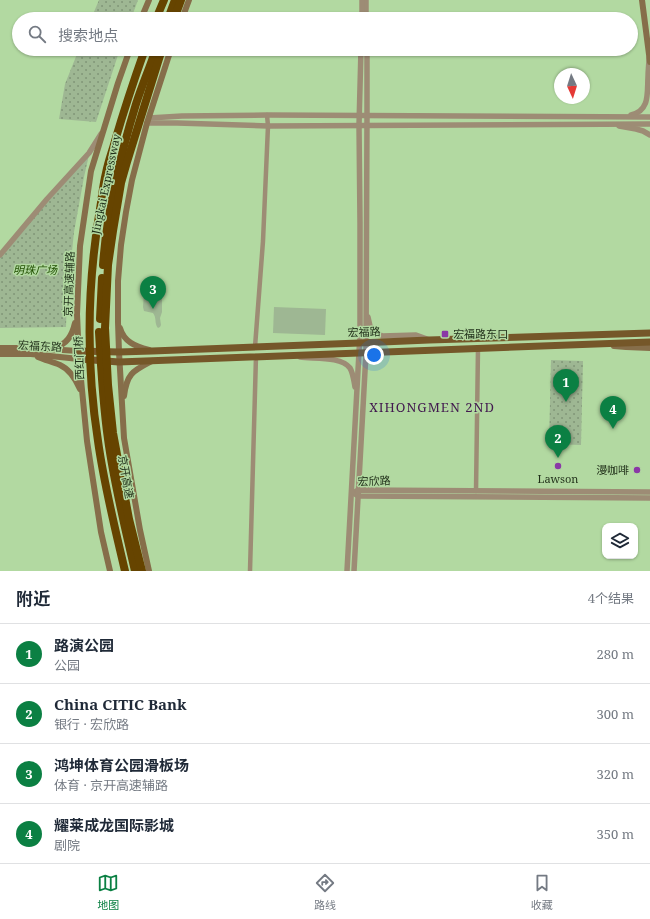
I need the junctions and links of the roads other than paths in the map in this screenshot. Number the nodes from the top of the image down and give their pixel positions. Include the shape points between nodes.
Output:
1 (149, 0) edge
2 (164, 0) edge
3 (175, 0) edge
4 (181, 0) edge
5 (190, 0) edge
6 (362, 0) edge
7 (366, 0) edge
8 (642, 0) edge
9 (144, 12) edge
10 (159, 12) edge
11 (171, 12) edge
12 (177, 12) edge
13 (185, 12) edge
14 (362, 12) edge
15 (366, 12) edge
16 (128, 56) edge
17 (143, 56) edge
18 (154, 56) edge
19 (160, 56) edge
20 (169, 56) edge
21 (361, 56) edge
22 (367, 56) edge
23 (650, 57) edge
24 (650, 62) edge
25 (267, 115) junction
26 (360, 116) junction
27 (367, 116) junction
28 (650, 117) edge
29 (615, 120) junction
30 (148, 121) junction
31 (650, 124) edge
32 (359, 125) junction
33 (367, 125) junction
34 (268, 126) junction
35 (104, 130) junction
36 (650, 135) edge
37 (0, 255) edge
38 (366, 310) junction
39 (77, 314) junction
40 (118, 322) junction
41 (102, 328) junction
42 (89, 329) joint
43 (650, 332) edge
44 (429, 340) junction
45 (650, 342) edge
46 (362, 343) junction
47 (601, 344) junction
48 (255, 347) junction
49 (0, 348) edge
50 (478, 348) junction
51 (650, 348) edge
52 (48, 350) junction
53 (78, 351) junction
54 (152, 351) junction
55 (119, 352) junction
56 (362, 353) junction
57 (0, 354) edge
58 (31, 354) junction
59 (256, 356) junction
60 (286, 356) junction
61 (79, 359) junction
62 (152, 361) junction
63 (119, 362) junction
64 (105, 385) junction
65 (91, 386) joint
66 (357, 393) junction
67 (82, 395) junction
68 (122, 414) junction
69 (476, 491) junction
70 (351, 492) junction
71 (650, 492) edge
72 (359, 493) junction
73 (650, 498) edge
74 (110, 571) edge
75 (125, 571) edge
76 (135, 571) edge
77 (142, 571) edge
78 (149, 571) edge
79 (250, 571) edge
80 (347, 571) edge
81 (354, 571) edge

1 - 9 main road
2 - 10 highway
3 - 11 highway
4 - 12 highway
5 - 13 main road
6 - 14 street
7 - 15 street
8 - 23 main road
16 - 35 main road, 京开高速辅路
17 - 42 highway, Jingkai Expressway via 106,173 95,238
18 - 41 highway, Jingkai Expressway via 137,103 117,176 105,240 100,299
19 - 41 highway via 121,183 112,231
20 - 30 main road
21 - 26 street
22 - 27 street
23 - 24 main road
23 - 29 street via 648,103 643,110
25 - 26 street
25 - 30 street via 182,116
25 - 34 street
26 - 27 street
26 - 32 street
27 - 29 street
27 - 33 street
28 - 29 street
29 - 31 street
29 - 33 street
29 - 36 street via 621,127 636,129
30 - 34 street
30 - 40 main road via 131,186 121,245
32 - 33 street
32 - 34 street
32 - 46 street
33 - 38 street
34 - 48 street
35 - 37 street via 89,152
35 - 39 main road, 京开高速辅路 via 91,171 80,246
38 - 44 street via 370,326 382,336 416,334
38 - 46 street
39 - 52 main road via 73,331 67,341
39 - 53 main road, 京开高速辅路
40 - 54 main road via 121,332 130,343
40 - 55 main road
41 - 64 highway
42 - 65 highway, 西红门桥
43 - 44 main road, 宏福路
44 - 46 main road, 宏福路
45 - 47 main road, 宏福路
46 - 48 main road, 宏福路
46 - 56 street
47 - 50 main road, 宏福路
47 - 51 main road
48 - 54 main road, 宏福路
49 - 52 main road, 宏福东路
50 - 56 main road, 宏福路
50 - 69 street
52 - 53 main road, 宏福东路
53 - 55 main road, 宏福路
53 - 61 main road, 京开高速辅路
54 - 55 main road, 宏福路
55 - 63 main road
56 - 60 main road, 宏福路
56 - 66 street
56 - 72 street
57 - 58 main road, 宏福东路
58 - 61 main road, 宏福东路
58 - 67 main road via 67,370 79,386
59 - 60 main road, 宏福路
59 - 62 main road, 宏福路
59 - 79 street
60 - 66 street via 342,362 352,373
61 - 63 main road, 宏福路
61 - 67 main road, 京开高速辅路
62 - 63 main road, 宏福路
62 - 68 main road via 129,377
63 - 68 main road
64 - 76 highway, 京开高速 via 108,440 120,509
64 - 77 highway via 129,519
65 - 75 highway, 京开高速 via 98,441
66 - 70 street
67 - 74 main road, 京开高速辅路 via 101,532
68 - 78 main road via 124,438
69 - 71 street, 宏欣路
69 - 72 street, 宏欣路
70 - 72 street, 宏欣路
70 - 80 street
72 - 73 street, 宏欣路
72 - 81 street

